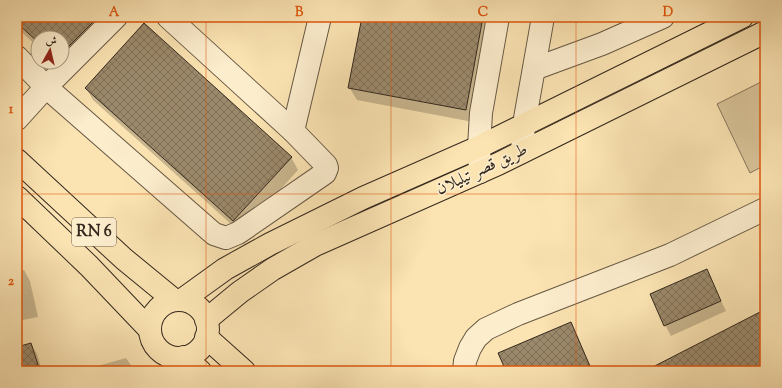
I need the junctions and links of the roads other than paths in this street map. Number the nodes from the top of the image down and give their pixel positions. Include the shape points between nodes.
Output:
1 (116, 17) edge
2 (168, 17) edge
3 (320, 17) edge
4 (498, 17) edge
5 (543, 17) edge
6 (663, 17) edge
7 (742, 17) edge
8 (765, 32) edge
9 (17, 57) edge
10 (534, 69) junction
11 (46, 87) junction
12 (17, 119) edge
13 (524, 124) junction
14 (293, 131) junction
15 (479, 147) junction
16 (522, 152) junction
17 (17, 160) edge
18 (480, 172) junction
19 (17, 197) edge
20 (765, 209) edge
21 (178, 300) junction
22 (206, 328) junction
23 (150, 330) junction
24 (184, 357) junction
25 (200, 371) edge
26 (244, 371) edge
27 (464, 371) edge

1 - 11 street
2 - 14 street
3 - 14 street
4 - 15 street via 481,113
5 - 10 street
6 - 10 street via 602,44
7 - 13 main road, طريق قصر تيليلان
8 - 16 main road, طريق قصر تيليلان
9 - 11 street
10 - 13 street
11 - 12 street
11 - 14 street via 214,234 226,238 238,233 326,171 326,165
13 - 15 main road, طريق قصر تيليلان
13 - 16 street
15 - 18 street
15 - 21 main road, طريق قصر تيليلان via 363,198 270,244 225,269
16 - 18 main road, طريق قصر تيليلان
17 - 21 main road, RN 6 via 124,259
18 - 22 main road, طريق قصر تيليلان via 315,246 273,269 240,292
19 - 23 main road, RN 6 via 89,266
20 - 27 street via 670,254 486,329 470,348
21 - 22 main road via 197,306 202,312
21 - 23 main road via 163,305 154,313
22 - 24 main road via 202,345 196,352
22 - 26 main road
23 - 24 main road via 156,346 162,352 170,356
24 - 25 main road

